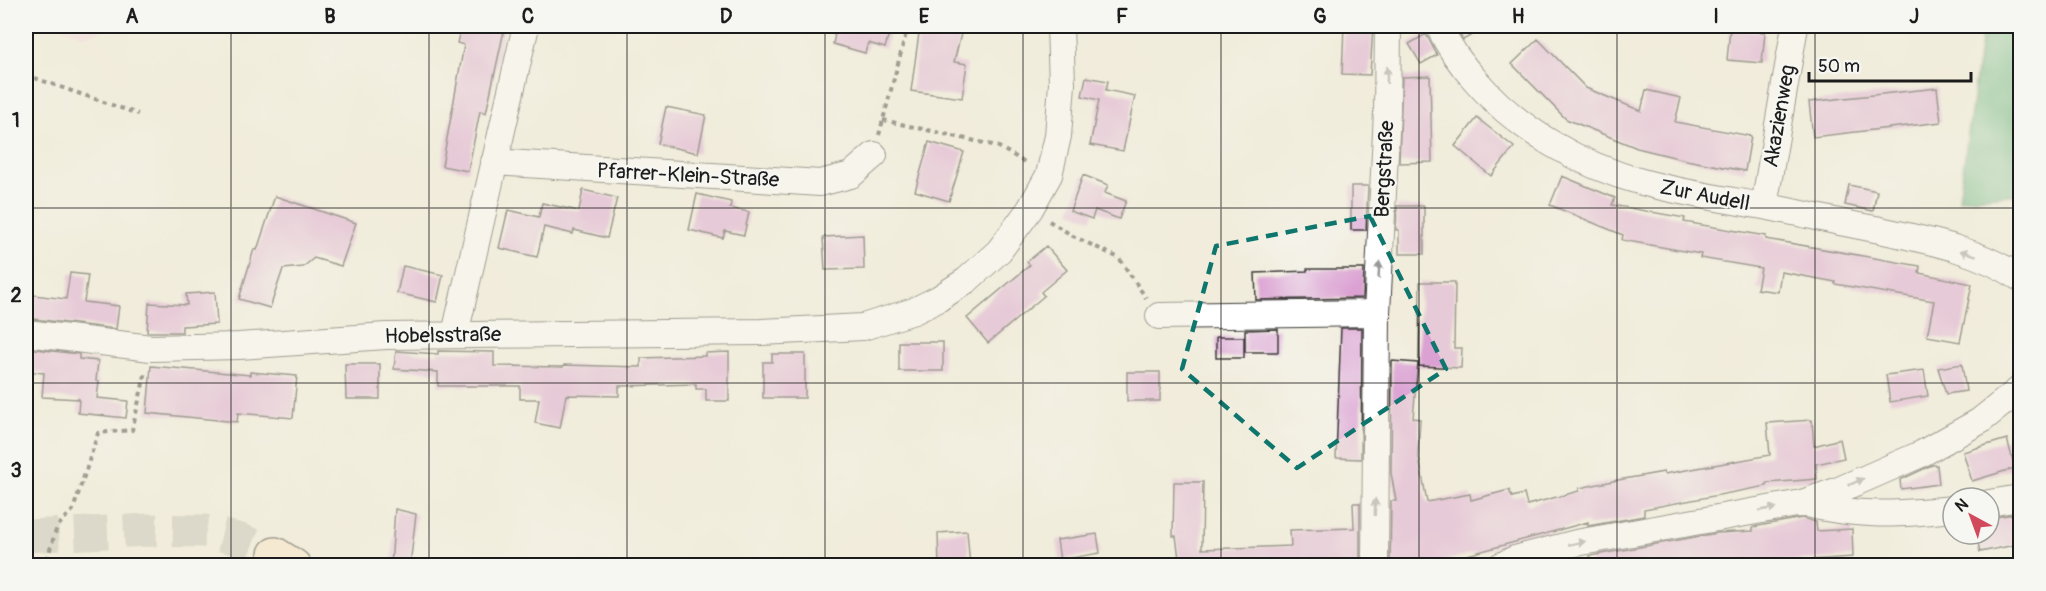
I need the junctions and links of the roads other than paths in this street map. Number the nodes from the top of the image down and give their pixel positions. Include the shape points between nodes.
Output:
1 (526, 26) edge
2 (1060, 26) edge
3 (1388, 26) edge
4 (1439, 26) edge
5 (1795, 26) edge
6 (874, 155) road end
7 (494, 162) junction
8 (1764, 206) junction
9 (2020, 278) edge
10 (1377, 313) junction
11 (1159, 316) road end
12 (26, 333) edge
13 (455, 334) junction
14 (2020, 389) edge
15 (2020, 498) edge
16 (2001, 501) edge
17 (1802, 503) junction
18 (1941, 510) edge
19 (1375, 566) edge
20 (1500, 566) edge

1 - 7 street
2 - 13 street, Hobelsstraße via 1062,84 1058,135 1049,175 999,251 967,280 938,299 862,327 761,332
10 -> 3 street, Bergstraße
4 - 8 street, Zur Audell via 1466,70 1492,100 1526,128 1565,151 1641,182
5 - 8 street, Akazienweg
6 - 7 street, Pfarrer-Klein-Straße via 851,175 820,183
7 - 13 street
9 -> 8 street, Zur Audell via 1978,255 1929,240
10 - 11 street
19 -> 10 street, Bergstraße
12 - 13 street, Hobelsstraße via 151,348
17 -> 14 street via 1921,454 1980,421
15 - 16 street
17 - 18 street via 1860,514
20 -> 17 street via 1576,543

